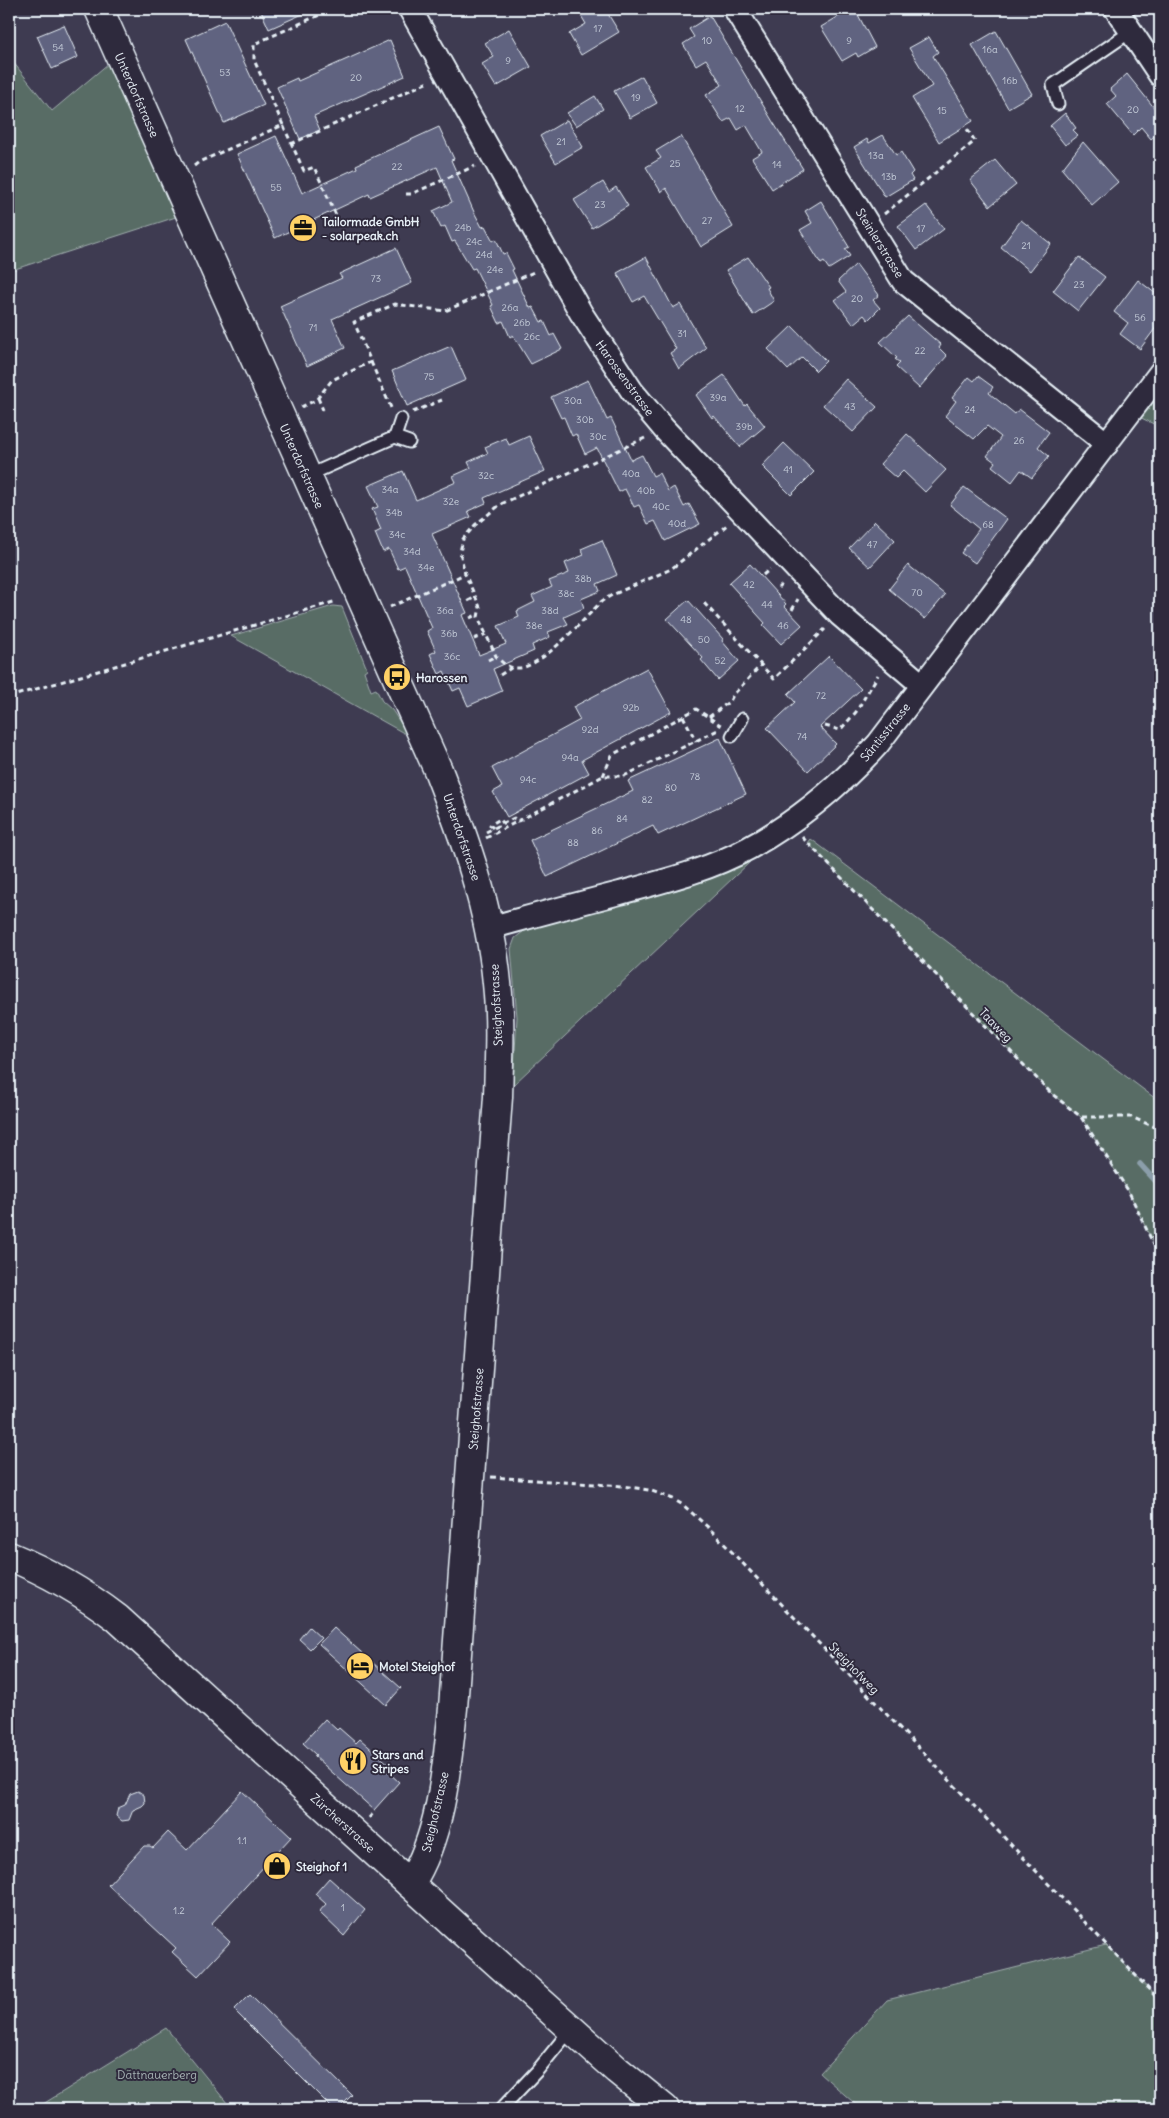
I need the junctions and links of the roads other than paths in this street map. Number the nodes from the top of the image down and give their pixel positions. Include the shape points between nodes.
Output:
1 (99, 9) edge
2 (410, 9) edge
3 (735, 9) edge
4 (1116, 9) edge
5 (1130, 32) junction
6 (1160, 75) edge
7 (1058, 104) dead end
8 (1160, 373) edge
9 (400, 416) road end
10 (395, 437) junction
11 (409, 442) dead end
12 (1107, 444) junction
13 (307, 476) junction
14 (922, 685) junction
15 (742, 719) dead end
16 (732, 736) dead end
17 (489, 928) junction
18 (9, 1556) edge
19 (410, 1884) junction
20 (571, 2029) junction
21 (500, 2109) edge
22 (665, 2109) edge

1 - 13 street, Unterdorfstrasse
2 - 14 street, Harossenstrasse via 602,347 650,413 840,615
3 - 12 street, Steinlerstrasse via 903,281
4 - 5 street
5 - 6 street
5 - 7 lane via 1053,85
8 - 12 street, Säntisstrasse
9 - 10 lane
10 - 11 lane
10 - 13 lane
12 - 14 street, Säntisstrasse
13 - 17 street, Unterdorfstrasse via 441,779 476,874
14 - 17 street, Säntisstrasse via 878,744 829,794 748,849 676,878
15 - 16 lane
17 - 19 street, Steighofstrasse via 500,1016 498,1097 453,1708 446,1766 429,1847
18 - 19 street, Zürcherstrasse via 49,1573 117,1618
19 - 20 street, Zürcherstrasse
20 - 21 lane
20 - 22 street, Zürcherstrasse

